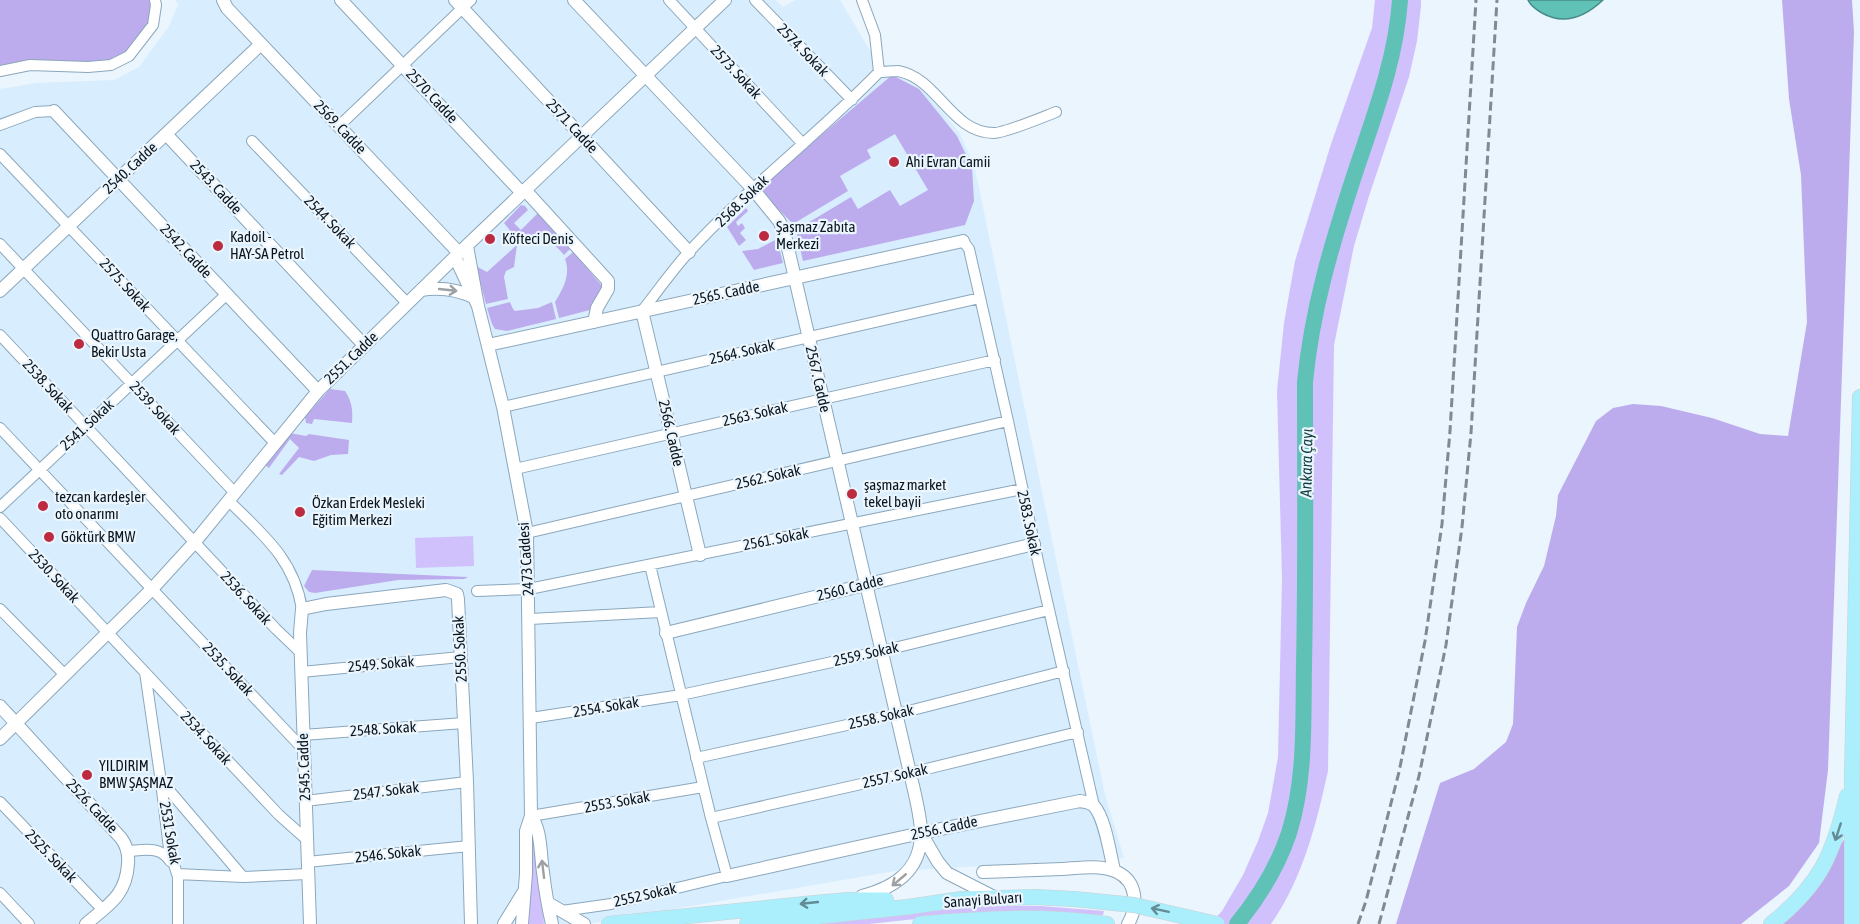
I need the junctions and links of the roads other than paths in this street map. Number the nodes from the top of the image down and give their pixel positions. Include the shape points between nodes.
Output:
1 (155, 0) edge
2 (223, 0) edge
3 (341, 0) edge
4 (574, 0) edge
5 (669, 0) edge
6 (725, 0) edge
7 (755, 0) edge
8 (862, 0) edge
9 (463, 3) edge
10 (695, 28) junction
11 (261, 44) junction
12 (403, 65) junction
13 (0, 71) edge
14 (879, 72) junction
15 (646, 75) junction
16 (852, 100) junction
17 (54, 111) joint
18 (1056, 112) dead end
19 (0, 125) edge
20 (339, 126) junction
21 (166, 134) junction
22 (582, 136) junction
23 (252, 141) dead end
24 (803, 144) junction
25 (0, 154) edge
26 (118, 179) junction
27 (753, 189) junction
28 (524, 192) junction
29 (69, 226) junction
30 (963, 242) joint
31 (0, 244) edge
32 (460, 252) junction
33 (689, 252) junction
34 (23, 269) junction
35 (794, 278) junction
36 (421, 290) junction
37 (0, 291) edge
38 (227, 294) junction
39 (980, 298) junction
40 (476, 302) junction
41 (407, 303) junction
42 (642, 311) junction
43 (594, 322) junction
44 (0, 335) edge
45 (808, 337) junction
46 (178, 340) junction
47 (364, 345) junction
48 (488, 345) junction
49 (995, 360) junction
50 (656, 372) junction
51 (132, 384) junction
52 (318, 391) junction
53 (1860, 397) edge
54 (823, 399) junction
55 (503, 407) junction
56 (1008, 421) junction
57 (86, 427) junction
58 (0, 428) edge
59 (671, 433) junction
60 (274, 442) junction
61 (837, 461) junction
62 (515, 469) junction
63 (40, 470) junction
64 (1022, 489) junction
65 (686, 496) junction
66 (232, 497) junction
67 (0, 507) edge
68 (0, 518) edge
69 (852, 524) junction
70 (527, 533) junction
71 (194, 543) junction
72 (1034, 544) junction
73 (700, 555) junction
74 (650, 565) junction
75 (866, 584) junction
76 (152, 589) junction
77 (529, 589) junction
78 (477, 591) dead end
79 (0, 609) edge
80 (302, 609) junction
81 (1049, 610) junction
82 (661, 612) junction
83 (530, 619) junction
84 (666, 633) junction
85 (108, 634) junction
86 (882, 651) junction
87 (300, 652) junction
88 (461, 657) junction
89 (1064, 671) junction
90 (145, 672) junction
91 (301, 672) junction
92 (65, 675) junction
93 (681, 695) junction
94 (0, 706) edge
95 (897, 714) junction
96 (531, 718) junction
97 (16, 723) junction
98 (464, 723) junction
99 (1078, 732) junction
100 (303, 735) junction
101 (0, 740) edge
102 (303, 749) junction
103 (696, 758) junction
104 (910, 773) junction
105 (1852, 776) junction
106 (161, 782) junction
107 (467, 782) junction
108 (704, 787) junction
109 (305, 801) junction
110 (0, 802) edge
111 (1094, 806) junction
112 (531, 816) junction
113 (711, 818) junction
114 (921, 833) junction
115 (306, 839) junction
116 (469, 846) junction
117 (128, 851) junction
118 (307, 868) junction
119 (1114, 870) junction
120 (176, 871) junction
121 (983, 872) dead end
122 (727, 876) junction
123 (243, 877) junction
124 (525, 889) junction
125 (0, 893) edge
126 (996, 898) junction
127 (849, 900) junction
128 (548, 903) junction
129 (908, 907) junction
130 (102, 910) junction
131 (562, 910) junction
132 (29, 924) edge
133 (86, 924) edge
134 (178, 924) edge
135 (310, 924) edge
136 (471, 924) edge
137 (504, 924) edge
138 (522, 924) edge
139 (552, 924) edge
140 (584, 924) edge
141 (609, 924) edge
142 (747, 924) edge
143 (920, 924) edge
144 (1107, 924) edge
145 (1128, 924) edge
146 (1217, 924) edge
147 (1771, 924) edge
148 (1852, 924) edge

1 - 13 street via 153,25 129,56 88,68 30,65
2 - 11 street, 2569. Cadde
3 - 12 street, 2570. Cadde
4 - 15 street, 2567. Cadde
5 - 10 street, 2573. Sokak
6 - 10 street, 2551. Cadde
7 - 16 street, 2574. Sokak
8 - 14 street via 875,35
9 - 12 street
9 - 22 street, 2571. Cadde
10 - 15 street, 2551. Cadde
10 - 24 street, 2573. Sokak
11 - 20 street, 2569. Cadde
11 - 21 street, 2540. Cadde
12 - 20 street
12 - 28 street, 2570. Cadde
14 - 16 street, 2568. Sokak
14 - 18 street via 899,71 923,82 958,119 980,132 996,134
15 - 22 street, 2551. Cadde
15 - 27 street, 2567. Cadde
16 - 24 street, 2568. Sokak
17 - 19 street via 35,112
17 - 26 street, 2542. Cadde
20 - 32 street, 2569. Cadde
21 - 26 street, 2540. Cadde
21 - 47 street, 2543. Cadde
22 - 28 street, 2551. Cadde
22 - 33 street, 2571. Cadde
23 - 41 street, 2544. Sokak
24 - 27 street, 2568. Sokak
25 - 29 street, 2575. Sokak
26 - 29 street, 2540. Cadde
26 - 38 street, 2542. Cadde
27 - 33 street, 2568. Sokak
27 - 35 street, 2567. Cadde via 784,231
28 - 32 street, 2551. Cadde
28 - 43 street, 2570. Cadde via 608,281
29 - 34 street, 2540. Cadde
29 - 46 street, 2575. Sokak
30 - 35 street, 2565. Cadde
30 - 39 street, 2583. Sokak via 969,249
31 - 34 street, 2539. Sokak
32 - 36 street, 2551. Cadde
32 - 40 street, 2569. Cadde
33 - 42 street, 2568. Sokak
34 - 37 street, 2540. Cadde
34 - 51 street, 2539. Sokak
35 - 42 street, 2565. Cadde
35 - 45 street, 2567. Cadde
36 -> 40 street via 457,290
36 - 41 street, 2551. Cadde
38 - 46 street, 2541. Sokak
38 - 52 street, 2542. Cadde
39 - 45 street, 2564. Sokak
39 - 49 street, 2583. Sokak
40 - 48 street, 2473 Caddesi
41 - 47 street, 2551. Cadde
42 - 43 street, 2565. Cadde
42 - 50 street, 2566. Cadde
43 - 48 street, 2565. Cadde
44 - 57 street, 2538. Sokak
45 - 50 street, 2564. Sokak
45 - 54 street, 2567. Cadde
46 - 51 street, 2541. Sokak
46 - 60 street, 2575. Sokak
47 - 52 street, 2551. Cadde
48 - 55 street, 2473 Caddesi
49 - 54 street, 2563. Sokak
49 - 56 street, 2583. Sokak
50 - 55 street, 2564. Sokak
50 - 59 street, 2566. Cadde
51 - 57 street, 2541. Sokak
51 - 66 street, 2539. Sokak
52 - 60 street, 2551. Cadde
53 - 105 main road
54 - 59 street, 2563. Sokak
54 - 61 street, 2567. Cadde
55 - 62 street, 2473 Caddesi
56 - 61 street, 2562. Sokak
56 - 64 street, 2583. Sokak
57 - 63 street, 2541. Sokak
57 - 71 street, 2538. Sokak
58 - 63 street, 2535. Sokak
59 - 62 street, 2563. Sokak
59 - 65 street, 2566. Cadde
60 - 66 street, 2551. Cadde
61 - 65 street, 2562. Sokak
61 - 69 street, 2567. Cadde
62 - 70 street, 2473 Caddesi
63 - 67 street, 2541. Sokak
63 - 76 street, 2535. Sokak
64 - 69 street, 2561. Sokak
64 - 72 street, 2583. Sokak
65 - 70 street, 2562. Sokak
65 - 73 street, 2566. Cadde
66 - 71 street, 2551. Cadde
66 - 80 street via 280,554 298,588
68 - 85 street, 2530. Sokak
69 - 73 street, 2561. Sokak
69 - 75 street, 2567. Cadde
70 - 77 street, 2473 Caddesi
71 - 76 street, 2551. Cadde
71 - 87 street, 2536. Sokak
72 - 75 street, 2560. Cadde
72 - 81 street, 2583. Sokak
73 - 74 street, 2561. Sokak
74 - 77 street, 2561. Sokak
74 - 82 street
75 - 84 street, 2560. Cadde
75 - 86 street, 2567. Cadde
76 - 85 street, 2551. Cadde
76 - 102 street, 2535. Sokak
77 - 78 street, 2561. Sokak
77 - 83 street, 2473 Caddesi
79 - 92 street
80 - 87 street, 2545. Cadde
80 - 88 street, 2550. Sokak via 452,591 458,598
81 - 86 street, 2559. Sokak
81 - 89 street, 2583. Sokak
82 - 83 street
82 - 84 street
83 - 96 street, 2473 Caddesi
84 - 93 street
85 - 90 street, 2534. Sokak
85 - 92 street, 2551. Cadde
86 - 93 street, 2559. Sokak
86 - 95 street, 2567. Cadde
87 - 91 street, 2545. Cadde
88 - 91 street, 2549. Sokak
88 - 98 street, 2550. Sokak
89 - 95 street, 2558. Sokak
89 - 99 street, 2583. Sokak
90 - 106 street, 2531 Sokak
90 - 115 street, 2534. Sokak
91 - 100 street, 2545. Cadde
92 - 97 street, 2551. Cadde
93 - 96 street, 2554. Sokak
93 - 103 street
94 - 97 street, 2526. Cadde
95 - 103 street, 2558. Sokak
95 - 104 street, 2567. Cadde
96 - 112 street, 2473 Caddesi
97 - 101 street, 2551. Cadde
97 - 117 street, 2526. Cadde via 121,838
98 - 100 street, 2548. Sokak
98 - 107 street, 2550. Sokak
99 - 104 street, 2557. Sokak
99 - 111 street, 2583. Sokak
100 - 102 street, 2545. Cadde
102 - 109 street, 2545. Cadde
103 - 108 street
104 - 113 street, 2557. Sokak
104 - 114 street, 2567. Cadde
105 -> 147 main road via 1839,828 1820,874
105 - 148 main road
106 - 120 street, 2531 Sokak via 169,849
106 - 123 street
107 - 109 street, 2547. Sokak
107 - 116 street, 2550. Sokak
108 - 112 street, 2553. Sokak
108 - 113 street
109 - 115 street, 2545. Cadde
110 - 130 street, 2525. Sokak
111 - 114 street, 2556. Cadde via 1089,802 1071,802
111 - 119 street
112 - 124 street, 2473 Caddesi via 526,831
128 -> 112 street, 2473 Caddesi via 537,825
113 - 122 street
114 - 122 street, 2556. Cadde
114 - 126 street via 947,873
114 -> 127 street via 916,858 899,881
115 - 118 street, 2545. Cadde
116 - 118 street, 2546. Sokak
116 - 136 street, 2550. Sokak
117 - 120 street via 160,851
117 - 130 street via 124,888
118 - 123 street, 2546. Sokak
118 - 135 street, 2545. Cadde
119 - 121 street
119 - 145 street via 1134,890
120 - 123 street, 2546. Sokak
120 - 134 street, 2531 Sokak
122 - 131 street, 2552 Sokak via 610,904
124 - 137 street
124 - 138 street, 2473 Caddesi
125 - 132 street
126 - 129 main road, Sanayi Bulvarı
146 -> 126 main road, Sanayi Bulvarı, bridge via 1134,905 1036,897
127 - 129 main road via 892,900
127 -> 141 main road
128 - 131 street
128 - 139 street, 2473 Caddesi
129 - 142 main road, Sanayi Bulvarı
130 - 133 street
131 - 140 street
143 - 144 main road, Sanayi Bulvarı via 1024,918

